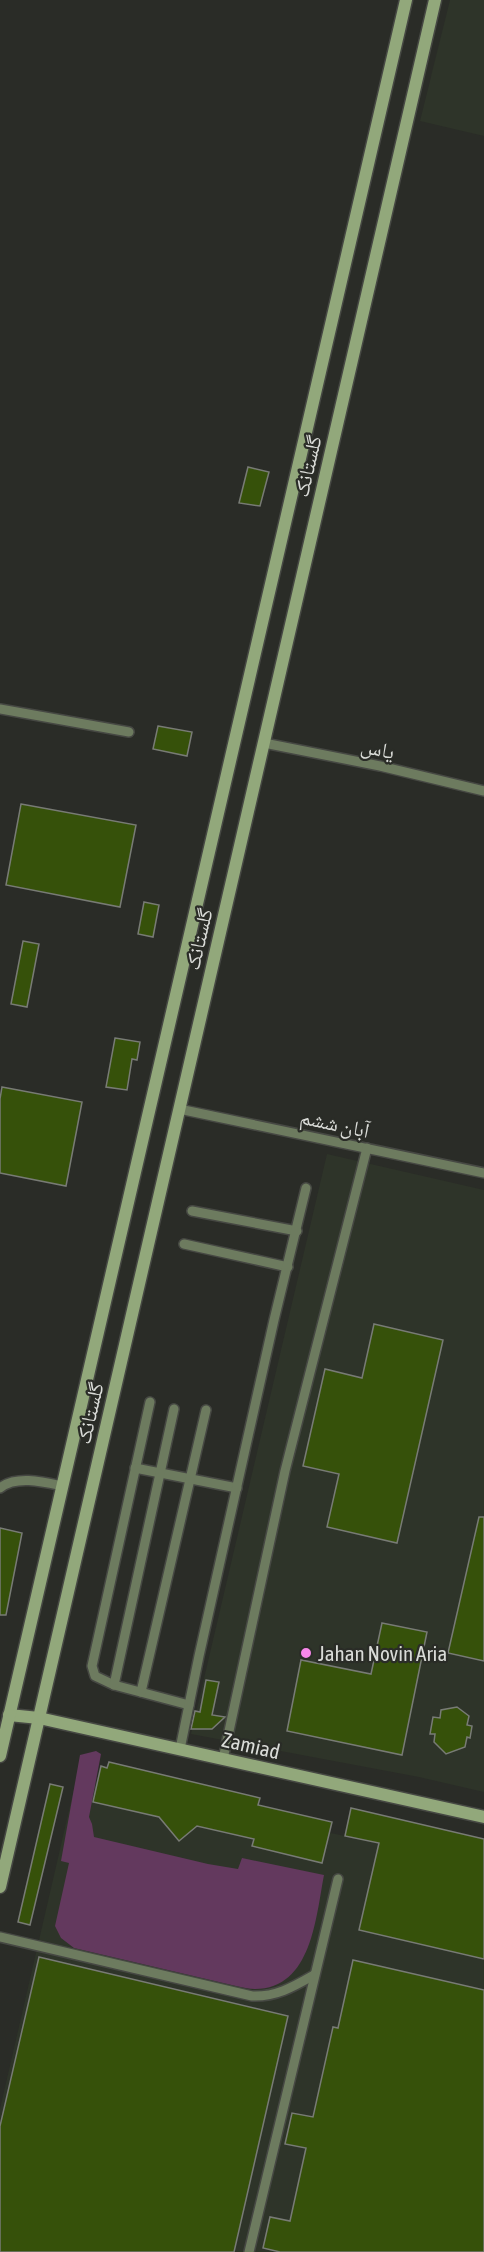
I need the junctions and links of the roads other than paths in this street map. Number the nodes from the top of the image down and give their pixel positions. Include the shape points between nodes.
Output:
1 (406, 0) edge
2 (435, 0) edge
3 (0, 709) edge
4 (129, 732) dead end
5 (264, 743) junction
6 (484, 791) edge
7 (179, 1109) junction
8 (367, 1148) junction
9 (484, 1173) edge
10 (306, 1188) dead end
11 (192, 1211) dead end
12 (297, 1230) junction
13 (184, 1244) dead end
14 (288, 1267) junction
15 (150, 1402) dead end
16 (174, 1409) dead end
17 (206, 1410) dead end
18 (135, 1468) junction
19 (159, 1473) junction
20 (191, 1479) junction
21 (62, 1486) junction
22 (0, 1488) edge
23 (237, 1488) junction
24 (114, 1685) junction
25 (141, 1692) junction
26 (189, 1705) junction
27 (5, 1714) edge
28 (39, 1718) junction
29 (180, 1749) junction
30 (0, 1756) edge
31 (223, 1759) junction
32 (484, 1817) edge
33 (338, 1879) dead end
34 (0, 1887) edge
35 (0, 1937) edge
36 (314, 1975) junction
37 (249, 2252) edge

1 - 21 street, گلستانک
2 - 5 street, گلستانک
3 - 4 lane
5 - 6 lane, یاس
5 - 7 street, گلستانک
7 - 8 lane, آبان ششم
7 - 28 street, گلستانک
8 - 9 lane, آبان ششم
8 - 31 lane via 285,1471
10 - 12 lane
11 - 12 lane
12 - 14 lane
13 - 14 lane
14 - 23 lane
15 - 18 lane
16 - 19 lane
17 - 20 lane
18 - 19 lane
18 - 24 lane via 92,1666 95,1676
19 - 20 lane
19 - 24 lane
20 - 23 lane
20 - 25 lane
21 - 22 lane via 25,1481 6,1483
21 - 27 street, گلستانک
23 - 26 lane
24 - 25 lane
25 - 26 lane
26 - 29 lane
27 - 28 street, Zamiad
27 - 30 street, گلستانک
28 - 29 street, Zamiad
28 - 34 street, گلستانک
29 - 31 street, Zamiad
31 - 32 street, Zamiad
33 - 36 lane
35 - 36 lane via 252,1996 288,1990
36 - 37 lane

